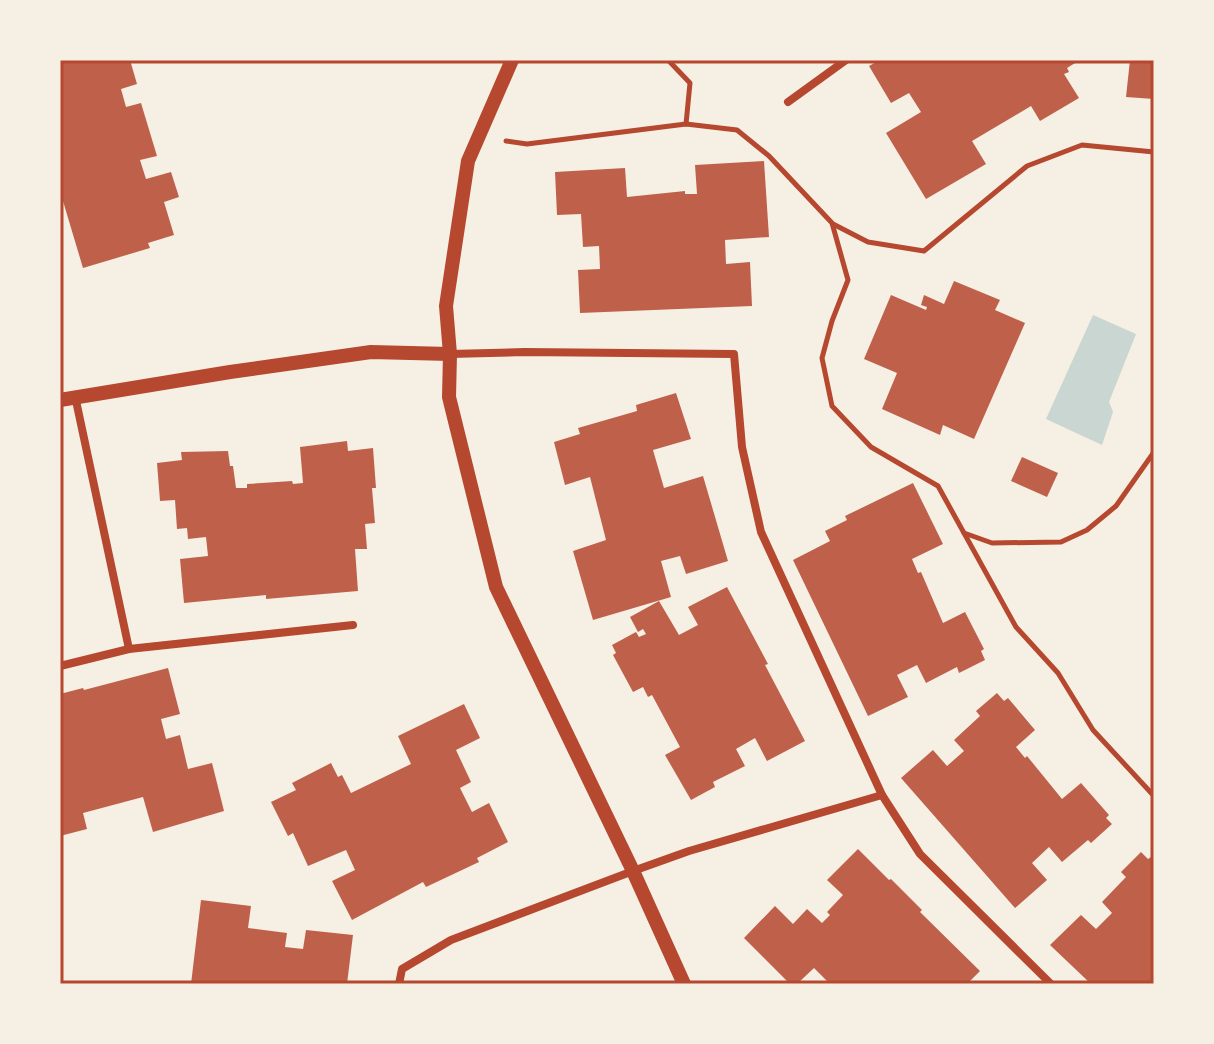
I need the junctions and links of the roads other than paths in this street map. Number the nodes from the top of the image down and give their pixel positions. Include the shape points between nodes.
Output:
1 (512, 60) edge
2 (846, 60) edge
3 (788, 102) dead end
4 (450, 354) junction
5 (75, 396) junction
6 (60, 400) edge
7 (353, 625) dead end
8 (129, 649) junction
9 (60, 666) edge
10 (882, 795) junction
11 (633, 871) junction
12 (399, 984) edge
13 (684, 984) edge
14 (1051, 984) edge

1 - 4 street via 468,161 446,306
2 - 3 street
4 - 5 street via 371,352
4 - 10 street via 734,354 742,447 761,532
4 - 11 street via 449,397 496,587
5 - 6 street
5 - 8 street
7 - 8 street
8 - 9 street
10 - 11 street
10 - 14 street via 920,854
11 - 12 street via 451,940 402,969
11 - 13 street

